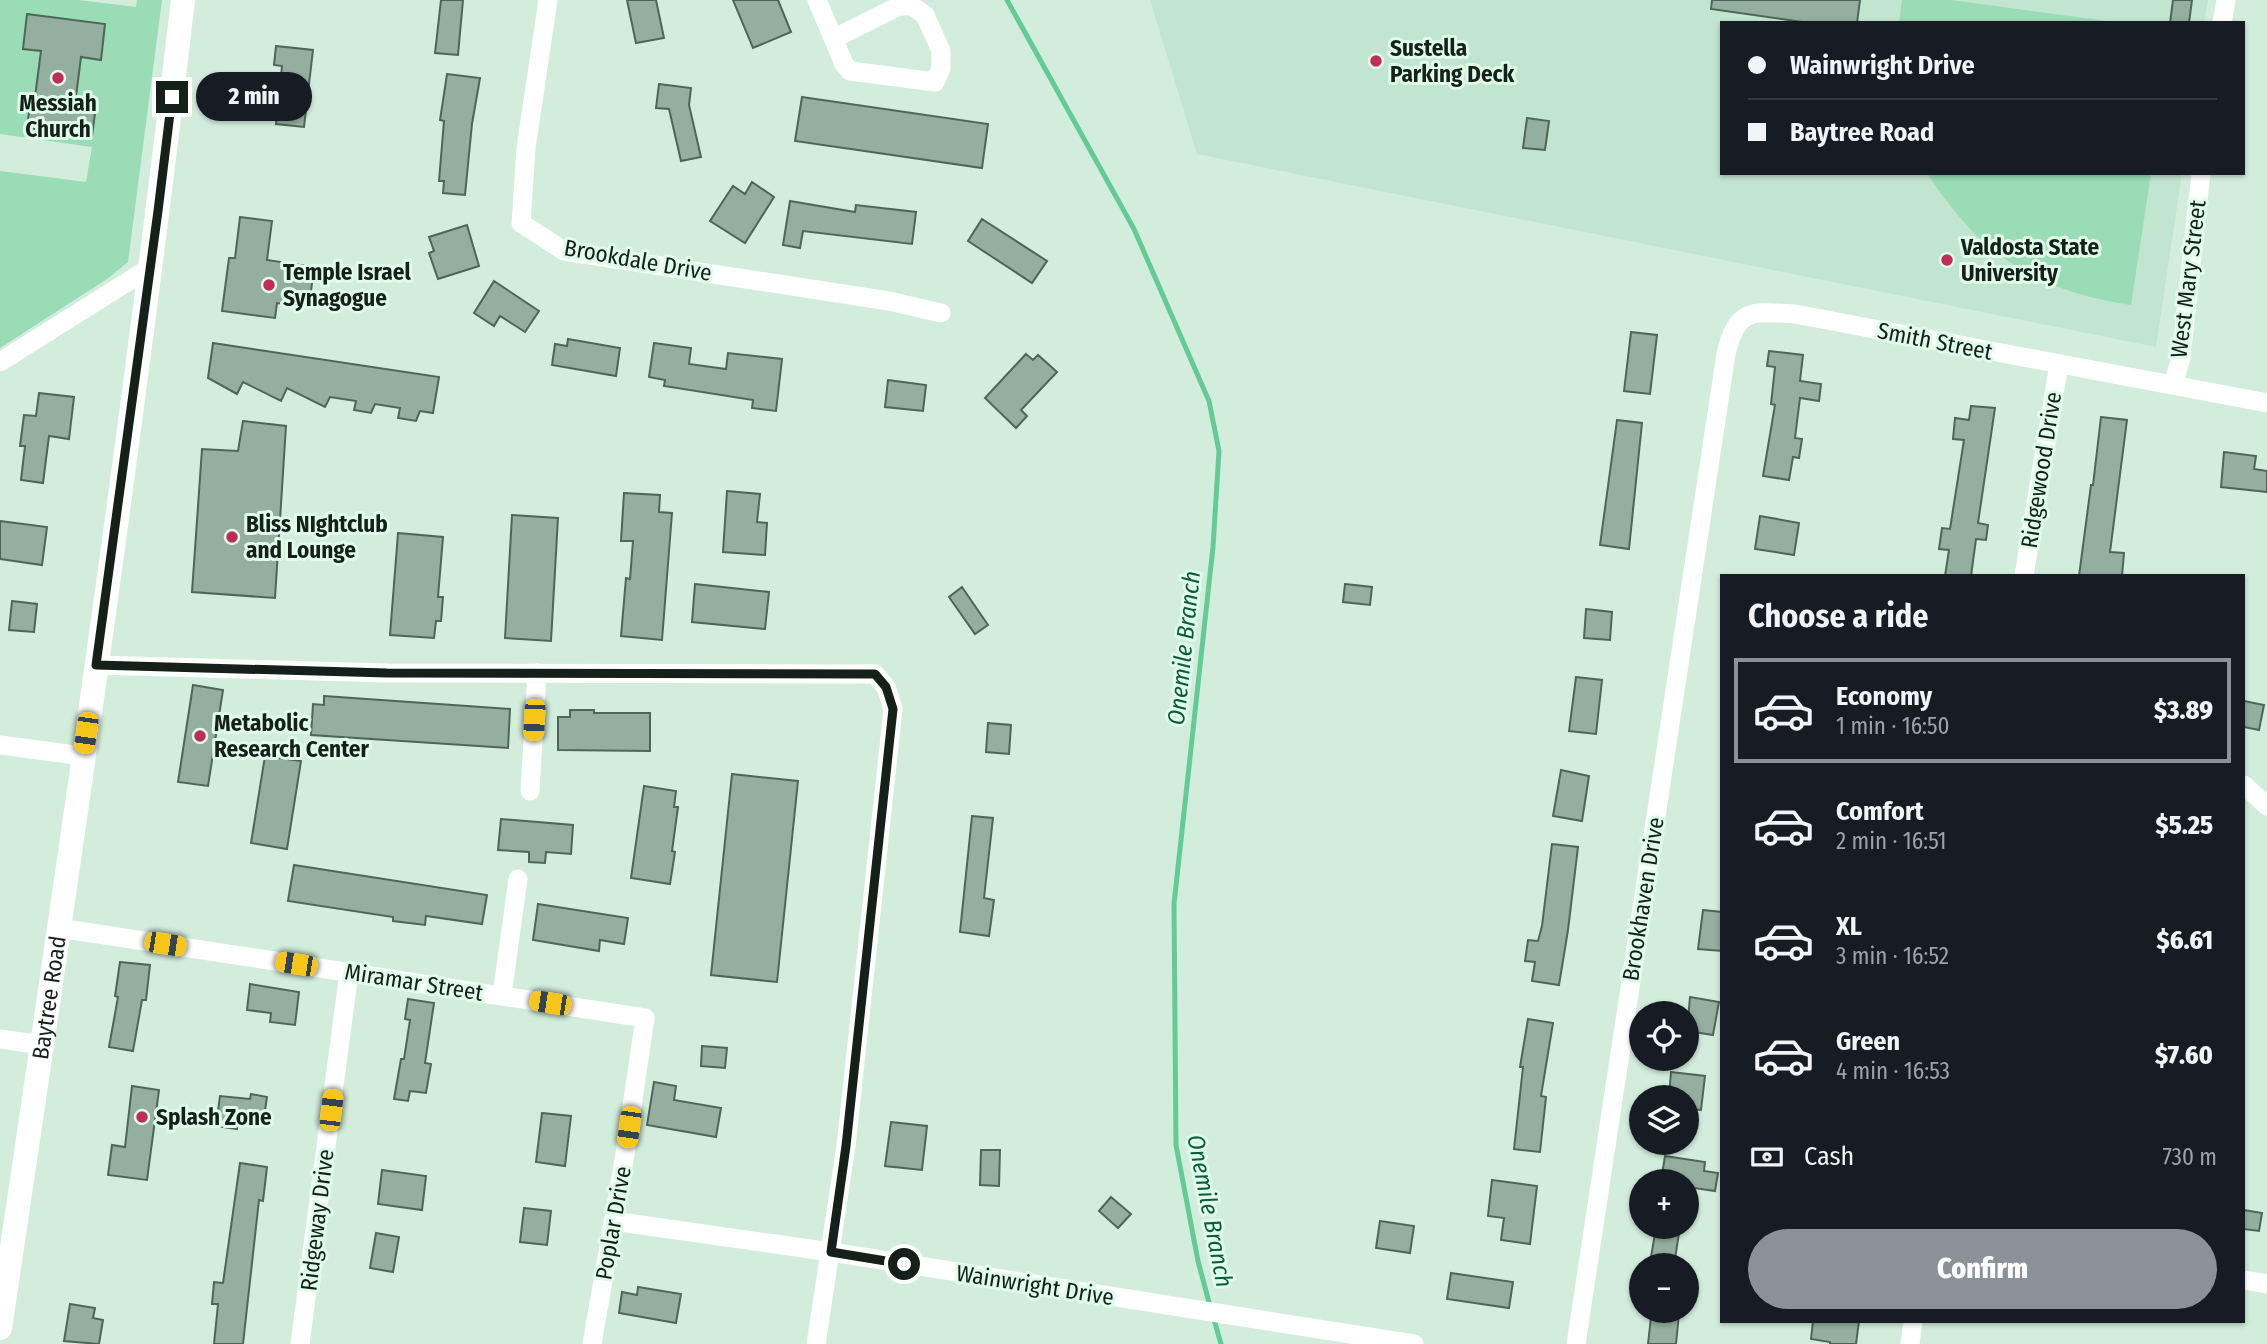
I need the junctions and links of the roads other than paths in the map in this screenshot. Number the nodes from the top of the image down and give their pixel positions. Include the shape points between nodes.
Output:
1 (183, 0) edge
2 (548, 0) edge
3 (817, 0) edge
4 (2226, 0) edge
5 (2222, 21) edge
6 (835, 38) junction
7 (2201, 175) edge
8 (151, 267) junction
9 (941, 313) dead end
10 (0, 362) edge
11 (2059, 364) junction
12 (2174, 384) junction
13 (2267, 402) edge
14 (1711, 454) joint
15 (2024, 574) edge
16 (96, 665) junction
17 (537, 673) junction
18 (0, 745) edge
19 (83, 756) junction
20 (2245, 786) edge
21 (530, 791) dead end
22 (2267, 806) edge
23 (518, 879) dead end
24 (59, 928) junction
25 (349, 972) junction
26 (502, 995) junction
27 (645, 1018) joint
28 (0, 1039) edge
29 (42, 1045) junction
30 (613, 1221) junction
31 (831, 1252) junction
32 (2245, 1280) edge
33 (2267, 1283) edge
34 (1913, 1323) edge
35 (0, 1328) edge
36 (300, 1344) edge
37 (592, 1344) edge
38 (817, 1344) edge
39 (1414, 1344) edge
40 (1576, 1344) edge
41 (1910, 1344) edge

1 - 8 main road, Baytree Road
2 - 9 street, Brookdale Drive via 526,148 521,223 564,251
3 - 6 street
4 - 5 street
6 - 6 street via 899,6 912,6 925,15 941,51 942,68 935,82 850,71
7 - 12 street, West Mary Street via 2181,358
8 - 10 street
8 - 16 main road, Baytree Road
11 - 12 street, Smith Street
11 - 14 street, Smith Street via 1795,314 1754,312 1736,324 1729,341
11 - 15 street, Ridgewood Drive
12 - 13 street, Smith Street
14 - 40 street, Brookhaven Drive
16 - 17 street
16 - 19 main road, Baytree Road
17 - 21 street
17 - 31 street via 875,674 886,687 893,709
18 - 19 street
19 - 24 main road, Baytree Road
20 - 22 street
23 - 26 street
24 - 25 street, Miramar Street
24 - 29 main road, Baytree Road
25 - 26 street, Miramar Street
25 - 36 street, Ridgeway Drive
26 - 27 street, Miramar Street
27 - 30 street, Poplar Drive
28 - 29 street
29 - 35 main road, Baytree Road
30 - 31 street, Wainwright Drive
30 - 37 street, Poplar Drive
31 - 38 street
31 - 39 street, Wainwright Drive
32 - 33 street
34 - 41 street

